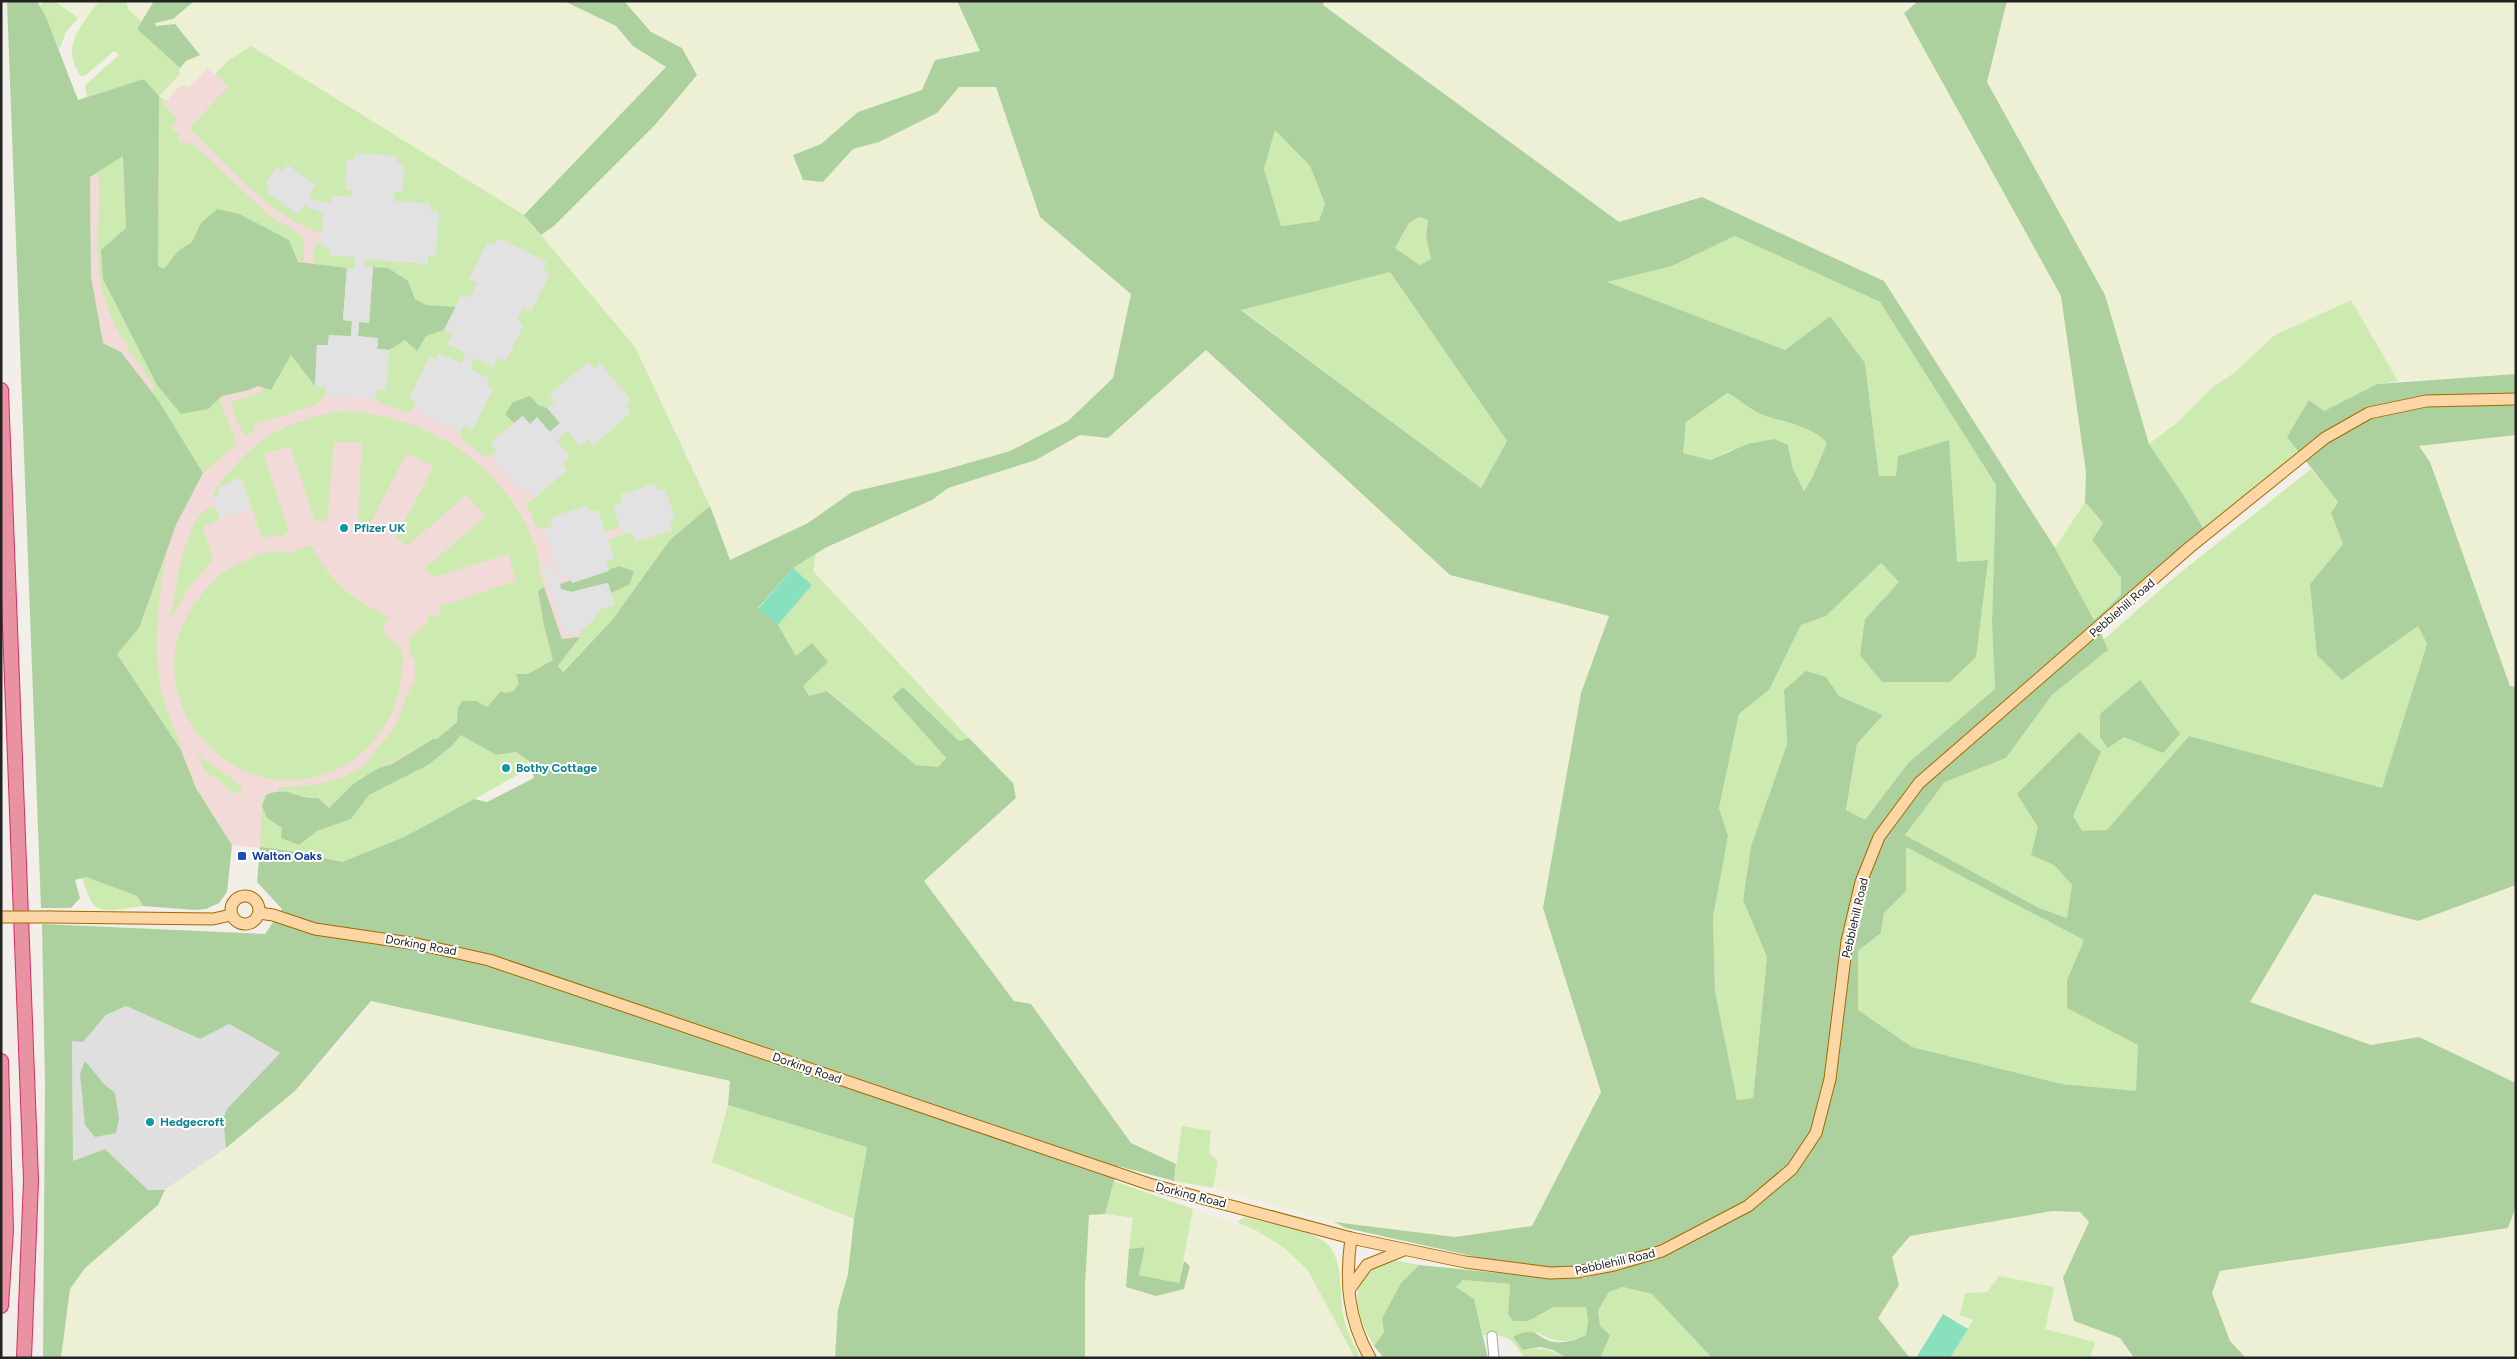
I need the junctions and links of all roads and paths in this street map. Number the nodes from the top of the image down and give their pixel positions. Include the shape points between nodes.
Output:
1 (1, 390) edge
2 (2516, 399) edge
3 (259, 913) junction
4 (231, 915) junction
5 (1, 917) edge
6 (1, 1061) edge
7 (1351, 1238) junction
8 (1404, 1250) junction
9 (1348, 1293) junction
10 (1, 1306) edge
11 (1492, 1336) dead end
12 (24, 1358) edge
13 (1370, 1358) edge
14 (1494, 1358) edge

1 - 12 highway via 31,1180
2 - 8 main road, Pebblehill Road via 2426,401 2370,413 2325,438 2190,547 1919,783 1879,837 1861,882 1847,941 1830,1079 1816,1134 1792,1169 1748,1206 1662,1251 1577,1272 1518,1270
3 - 4 main road via 252,923 246,925
3 - 4 main road via 256,901 245,896 235,900 230,909
3 - 7 main road, Dorking Road via 315,929 417,944 488,960 1112,1172
4 - 5 main road, bridge via 213,919
6 - 10 highway via 6,1230
7 - 8 main road, Pebblehill Road
7 - 9 main road
8 - 9 main road via 1368,1265
9 - 13 main road via 1359,1339
11 - 14 street

